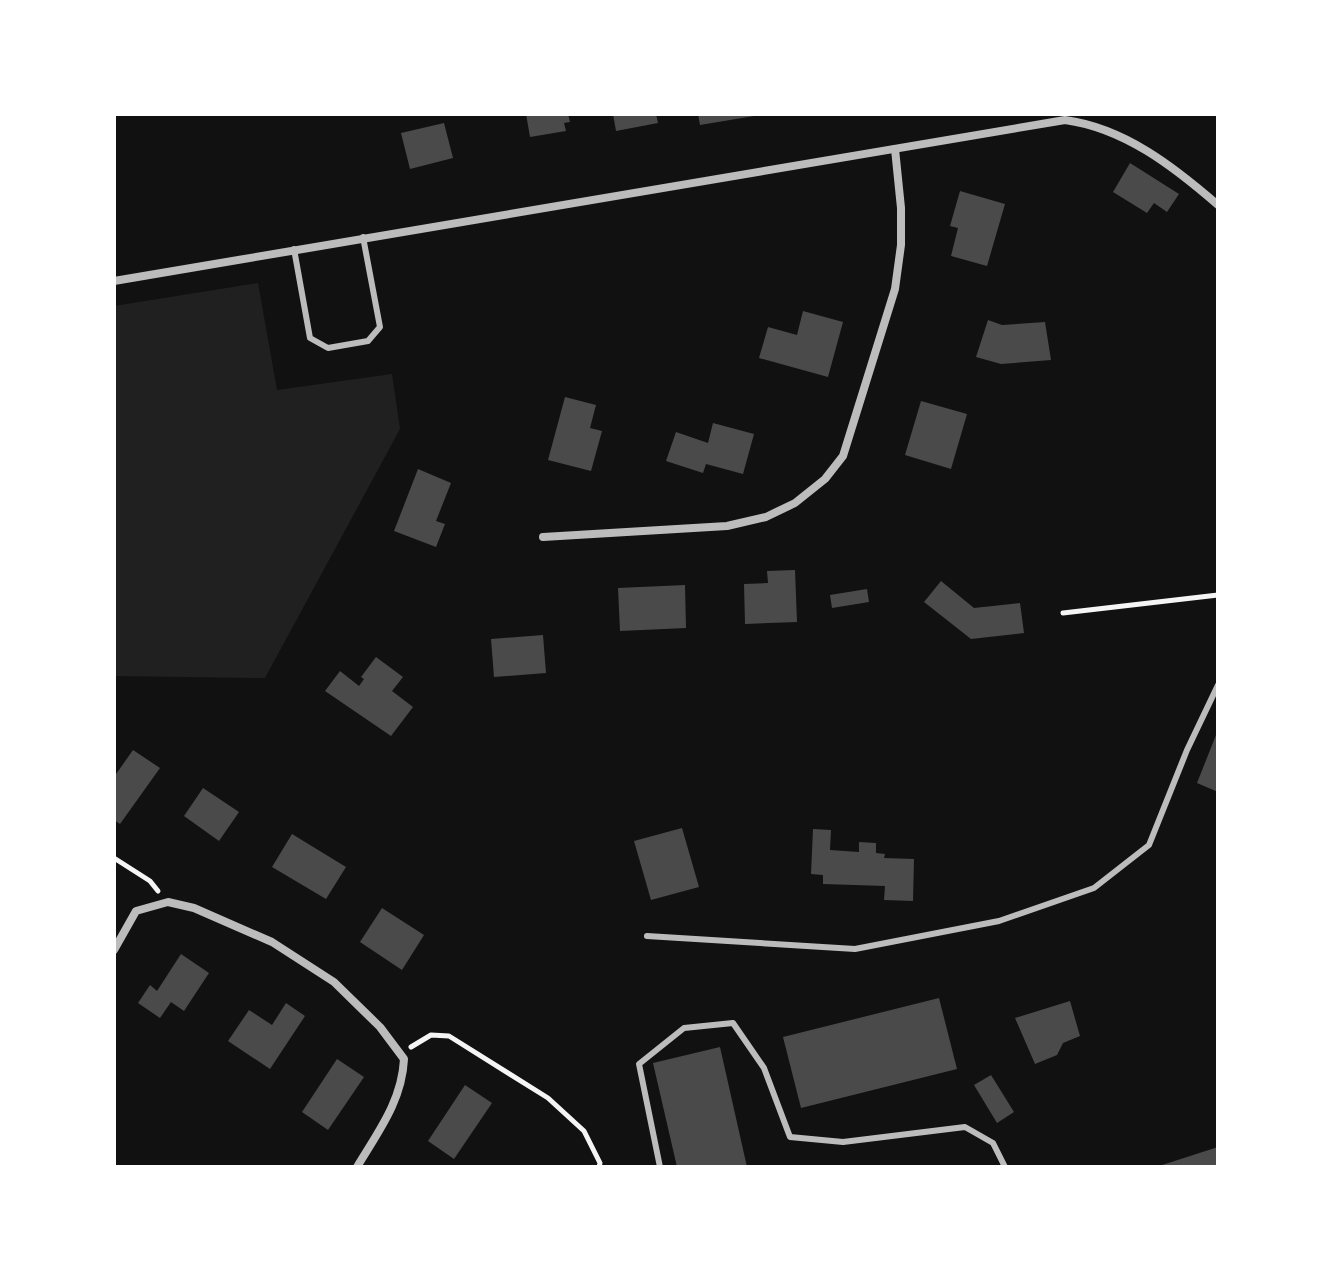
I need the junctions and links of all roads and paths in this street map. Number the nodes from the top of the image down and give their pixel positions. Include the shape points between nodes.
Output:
1 (1063, 117) edge
2 (895, 149) junction
3 (1218, 205) edge
4 (363, 237) junction
5 (294, 249) junction
6 (114, 281) edge
7 (543, 537) dead end
8 (1218, 595) edge
9 (1063, 613) dead end
10 (1218, 685) edge
11 (114, 858) edge
12 (168, 902) junction
13 (647, 936) dead end
14 (114, 950) edge
15 (400, 1054) junction
16 (357, 1167) edge
17 (599, 1167) edge
18 (660, 1167) edge
19 (1005, 1167) edge

1 - 2 street
1 - 3 street via 1115,132
2 - 4 street
2 - 7 street via 901,245 895,289 843,456 825,479 785,508 727,526
4 - 5 street
4 - 5 lane via 380,327 368,341 328,348 310,338
5 - 6 street
8 - 9 path
10 - 13 lane via 1149,845 1094,888 999,921 855,949
11 - 12 path via 150,881
12 - 14 street via 136,911
12 - 15 street via 272,942 334,982
15 - 16 street via 403,1083
15 - 17 path via 431,1035 449,1036 548,1098 584,1131
18 - 19 lane via 639,1064 684,1028 733,1023 764,1068 790,1137 843,1142 965,1127 993,1143

